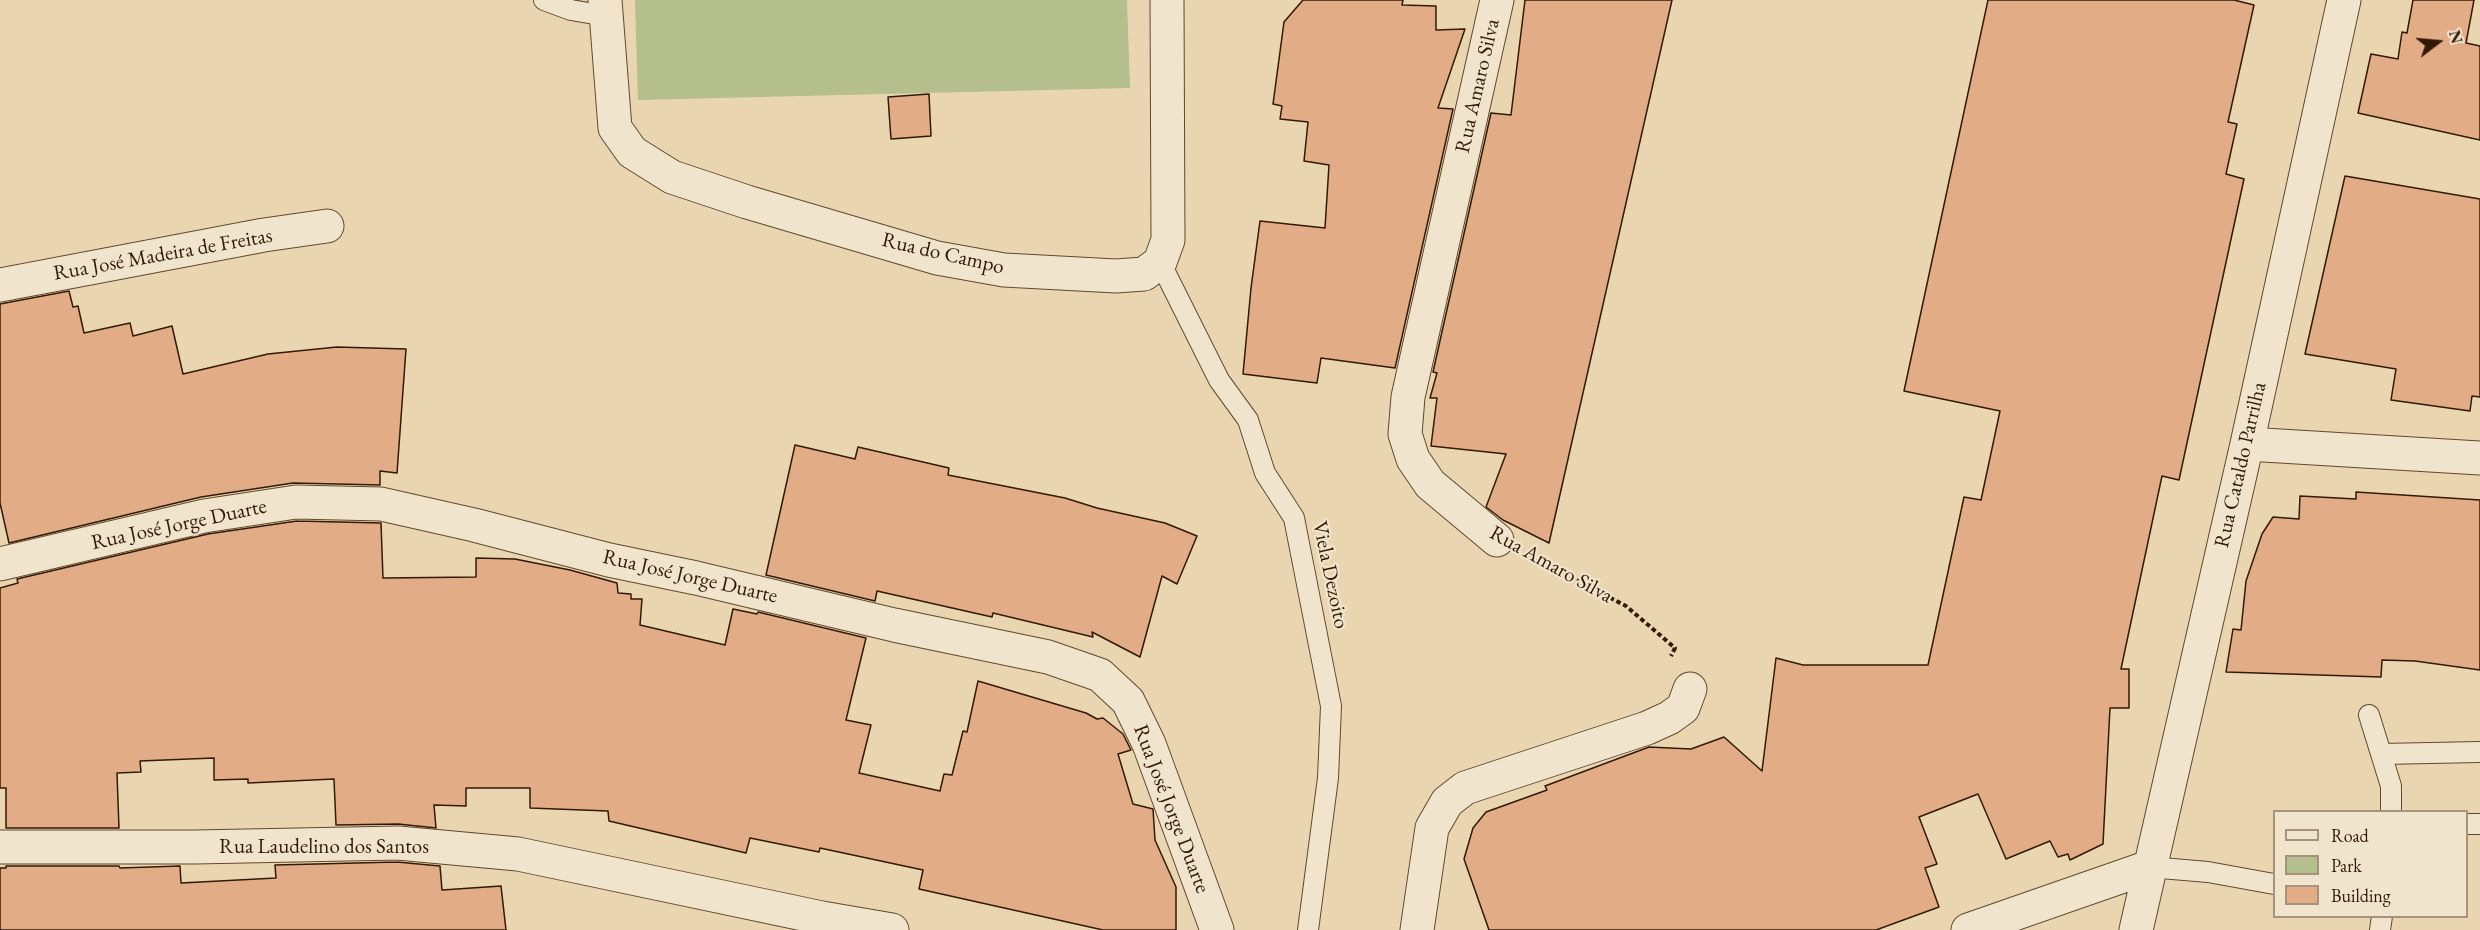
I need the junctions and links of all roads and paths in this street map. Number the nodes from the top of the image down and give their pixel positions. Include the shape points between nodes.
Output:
1 (544, 0) edge
2 (1167, 0) edge
3 (1497, 0) edge
4 (2344, 0) edge
5 (606, 8) edge
6 (327, 226) dead end
7 (1160, 262) junction
8 (0, 285) edge
9 (2247, 444) junction
10 (2480, 458) edge
11 (1497, 540) joint
12 (0, 564) edge
13 (1690, 688) joint
14 (2368, 715) dead end
15 (2480, 752) edge
16 (2381, 754) junction
17 (2391, 810) edge
18 (0, 847) edge
19 (2149, 867) junction
20 (2273, 884) edge
21 (823, 924) edge
22 (892, 930) edge
23 (1217, 930) edge
24 (1308, 930) edge
25 (1417, 930) edge
26 (1968, 930) edge
27 (2136, 930) edge

1 - 5 lane via 571,10
2 - 7 street via 1168,240
3 - 11 street, Rua Amaro Silva via 1408,398 1406,434 1413,459 1430,484
4 - 9 street, Rua Cataldo Parrilha
5 - 7 street, Rua do Campo via 615,128 632,152 672,177 937,258 1004,270 1116,276 1144,274
6 - 8 street, Rua José Madeira de Freitas
7 - 24 lane, Viela Dezoito via 1219,380 1248,420 1264,473 1294,518 1331,706 1328,778
9 - 10 street
9 - 19 street, Rua Cataldo Parrilha
11 - 13 path, Rua Amaro Silva via 1626,606 1675,648 1668,662
12 - 23 street, Rua José Jorge Duarte via 204,516 296,502 381,504 609,560 1047,657 1100,675 1128,701 1149,744
13 - 25 street via 1683,708 1669,718 1465,788 1447,802 1432,828
14 - 16 lane
15 - 16 lane
16 - 17 lane via 2391,786
18 - 21 street, Rua Laudelino dos Santos via 398,843 518,854
19 - 20 lane
19 - 26 street
19 - 27 street, Rua Cataldo Parrilha
21 - 22 street, Rua Laudelino dos Santos

